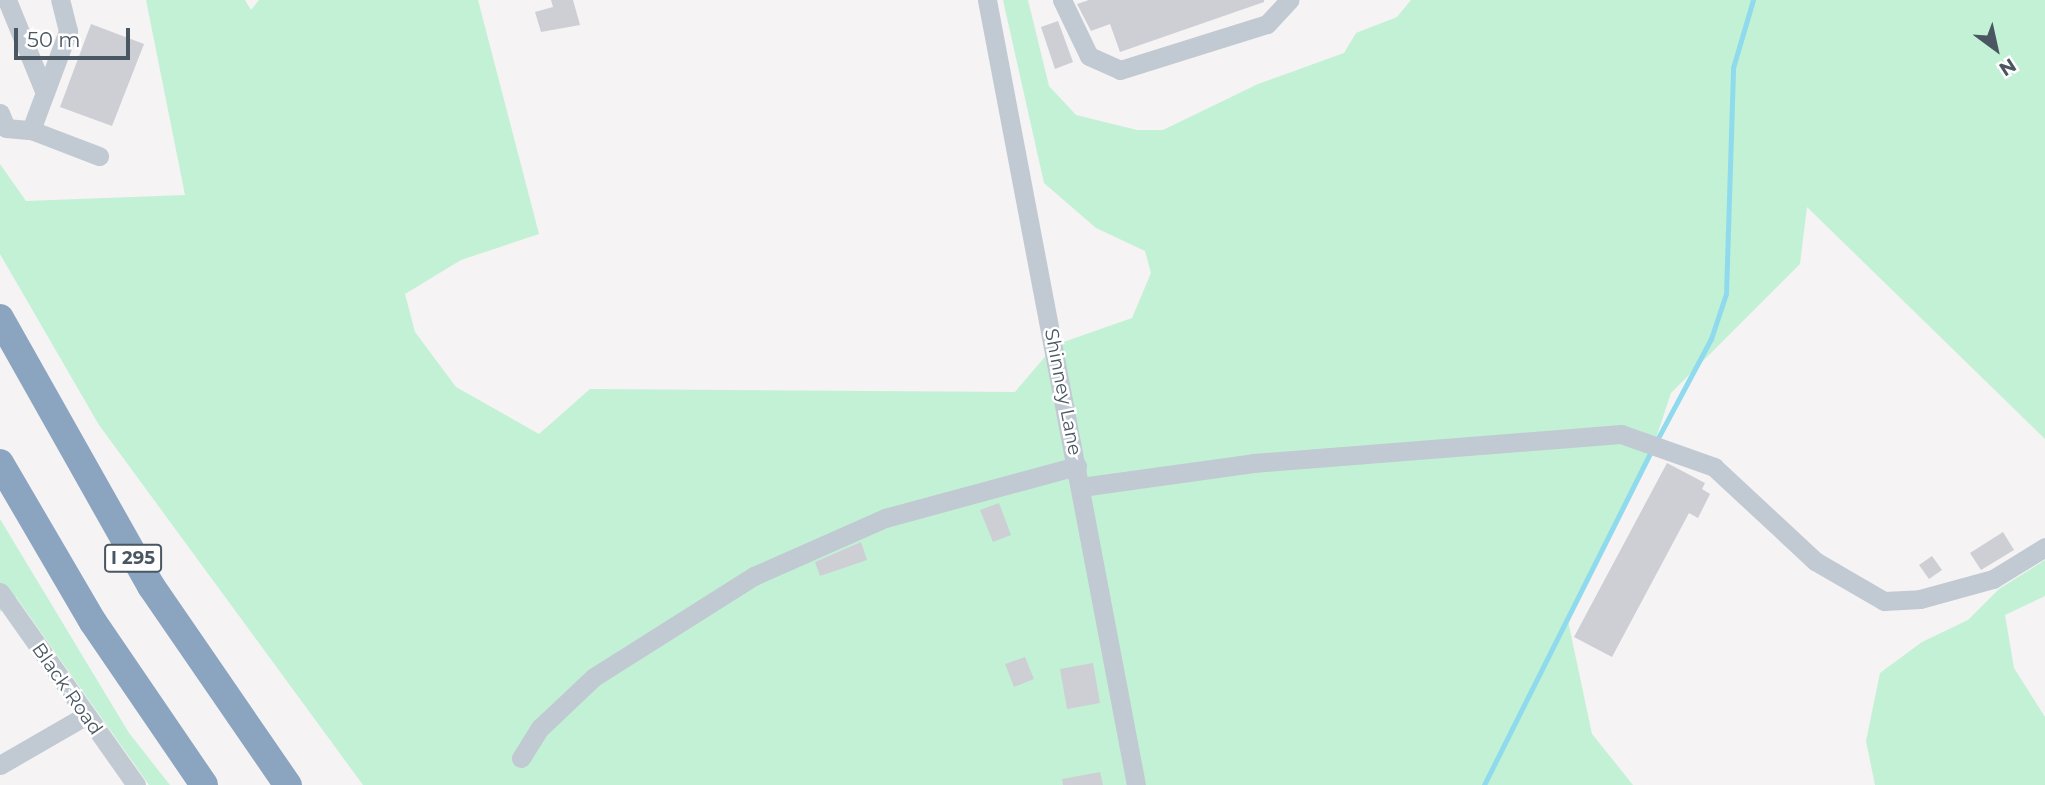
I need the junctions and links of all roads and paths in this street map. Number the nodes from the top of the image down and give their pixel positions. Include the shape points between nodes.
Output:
1 (6, 0) edge
2 (60, 0) edge
3 (987, 0) edge
4 (1062, 0) edge
5 (1289, 0) edge
6 (45, 93) junction
7 (0, 113) edge
8 (32, 130) junction
9 (99, 156) dead end
10 (0, 318) edge
11 (0, 463) edge
12 (1077, 466) junction
13 (1081, 487) junction
14 (2045, 547) edge
15 (3, 604) edge
16 (85, 716) junction
17 (521, 758) dead end
18 (0, 765) edge
19 (136, 785) edge
20 (204, 785) edge
21 (288, 785) edge
22 (1136, 785) edge

1 - 6 street
2 - 6 street via 68,31
3 - 12 street, Shinney Lane
4 - 5 street via 1089,56 1120,69 1267,24
6 - 8 street
7 - 8 street via 6,128
8 - 9 street
10 - 21 highway, I 295 via 151,586
11 - 20 highway via 93,622
12 - 13 street, Shinney Lane
12 - 17 street via 885,518 754,576 594,677 540,728
13 - 14 street via 1253,463 1585,433 1646,439 1721,472 1815,561 1884,601 1920,599 1993,579
13 - 22 street, Shinney Lane
15 - 16 street, Black Road
16 - 18 street
16 - 19 street, Black Road

